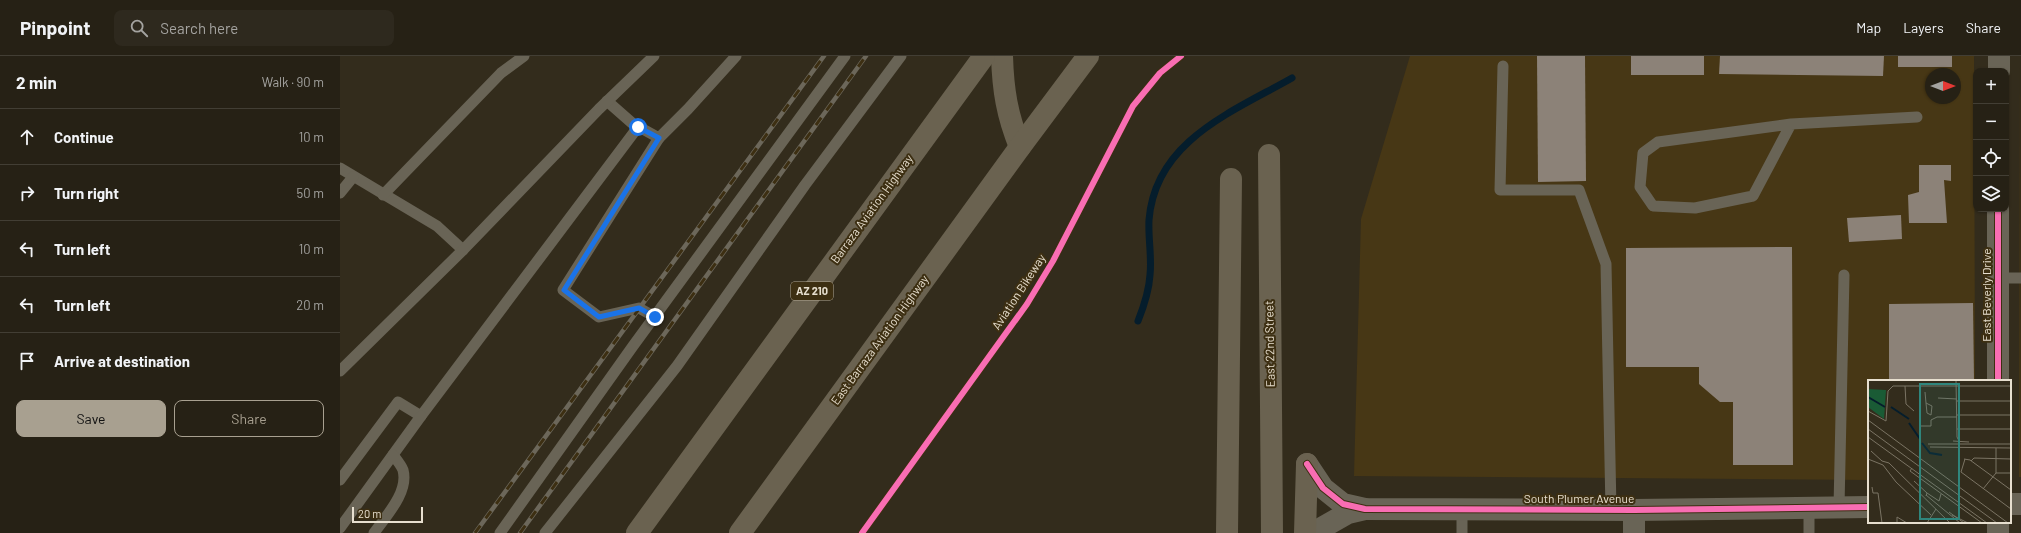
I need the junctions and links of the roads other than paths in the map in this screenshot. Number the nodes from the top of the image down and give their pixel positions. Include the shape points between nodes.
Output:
1 (524, 56) edge
2 (654, 56) edge
3 (736, 56) edge
4 (844, 56) edge
5 (901, 56) edge
6 (984, 56) edge
7 (1002, 56) edge
8 (1088, 56) edge
9 (1998, 56) edge
10 (1503, 66) dead end
11 (1998, 68) edge
12 (607, 101) junction
13 (1917, 117) dead end
14 (1791, 124) junction
15 (638, 127) junction
16 (659, 138) junction
17 (1020, 147) junction
18 (1268, 155) dead end
19 (340, 168) edge
20 (353, 177) junction
21 (1231, 179) dead end
22 (340, 193) edge
23 (383, 195) junction
24 (1998, 212) edge
25 (463, 250) junction
26 (1844, 275) dead end
27 (1998, 278) junction
28 (2021, 278) edge
29 (655, 317) junction
30 (340, 371) edge
31 (1998, 380) edge
32 (421, 416) junction
33 (393, 455) junction
34 (1307, 464) joint
35 (340, 480) edge
36 (1839, 507) junction
37 (1868, 507) edge
38 (1809, 508) junction
39 (1365, 509) junction
40 (1462, 509) junction
41 (1611, 510) junction
42 (1634, 510) junction
43 (643, 525) edge
44 (340, 528) edge
45 (374, 533) edge
46 (500, 533) edge
47 (545, 533) edge
48 (740, 533) edge
49 (1227, 533) edge
50 (1272, 533) edge
51 (1305, 533) edge
52 (1317, 533) edge
53 (1462, 533) edge
54 (1634, 533) edge
55 (1809, 533) edge

1 - 23 lane via 501,73
2 - 12 lane
3 - 16 lane
4 - 29 lane
5 - 47 lane via 805,185 677,366
6 - 43 main road, Barraza Aviation Highway / AZ 210
7 - 17 main road via 1003,87 1008,113
8 - 17 main road, East Barraza Aviation Highway
9 - 11 street
10 - 41 lane via 1500,190 1579,190 1606,264
12 - 15 lane
12 - 25 lane
13 - 14 lane
14 - 14 lane via 1752,196 1695,208 1653,206 1640,187 1643,153 1658,142
15 - 16 lane
15 - 32 lane
16 - 29 lane via 564,290 599,317 639,308
17 - 48 main road, East Barraza Aviation Highway
18 - 50 main road, East 22nd Street
19 - 20 lane
20 - 22 lane
20 - 23 lane
21 - 49 main road
23 - 25 lane via 437,226
24 - 27 street, East Beverly Drive
25 - 30 lane
26 - 36 lane
27 - 28 lane
27 - 31 street, East Beverly Drive
29 - 46 lane
32 - 33 lane
32 - 35 lane via 398,402
33 - 44 lane
33 - 45 lane via 402,470 404,484 393,507
34 - 39 street, South Plumer Avenue via 1323,488 1343,504
34 - 51 main road
36 - 37 street, South Plumer Avenue
36 - 38 street, South Plumer Avenue
38 - 42 street, South Plumer Avenue
38 - 55 lane
39 - 40 street, South Plumer Avenue
39 - 52 street, South Plumer Avenue via 1348,513
40 - 41 street, South Plumer Avenue
40 - 53 lane
41 - 42 street, South Plumer Avenue
42 - 54 street

